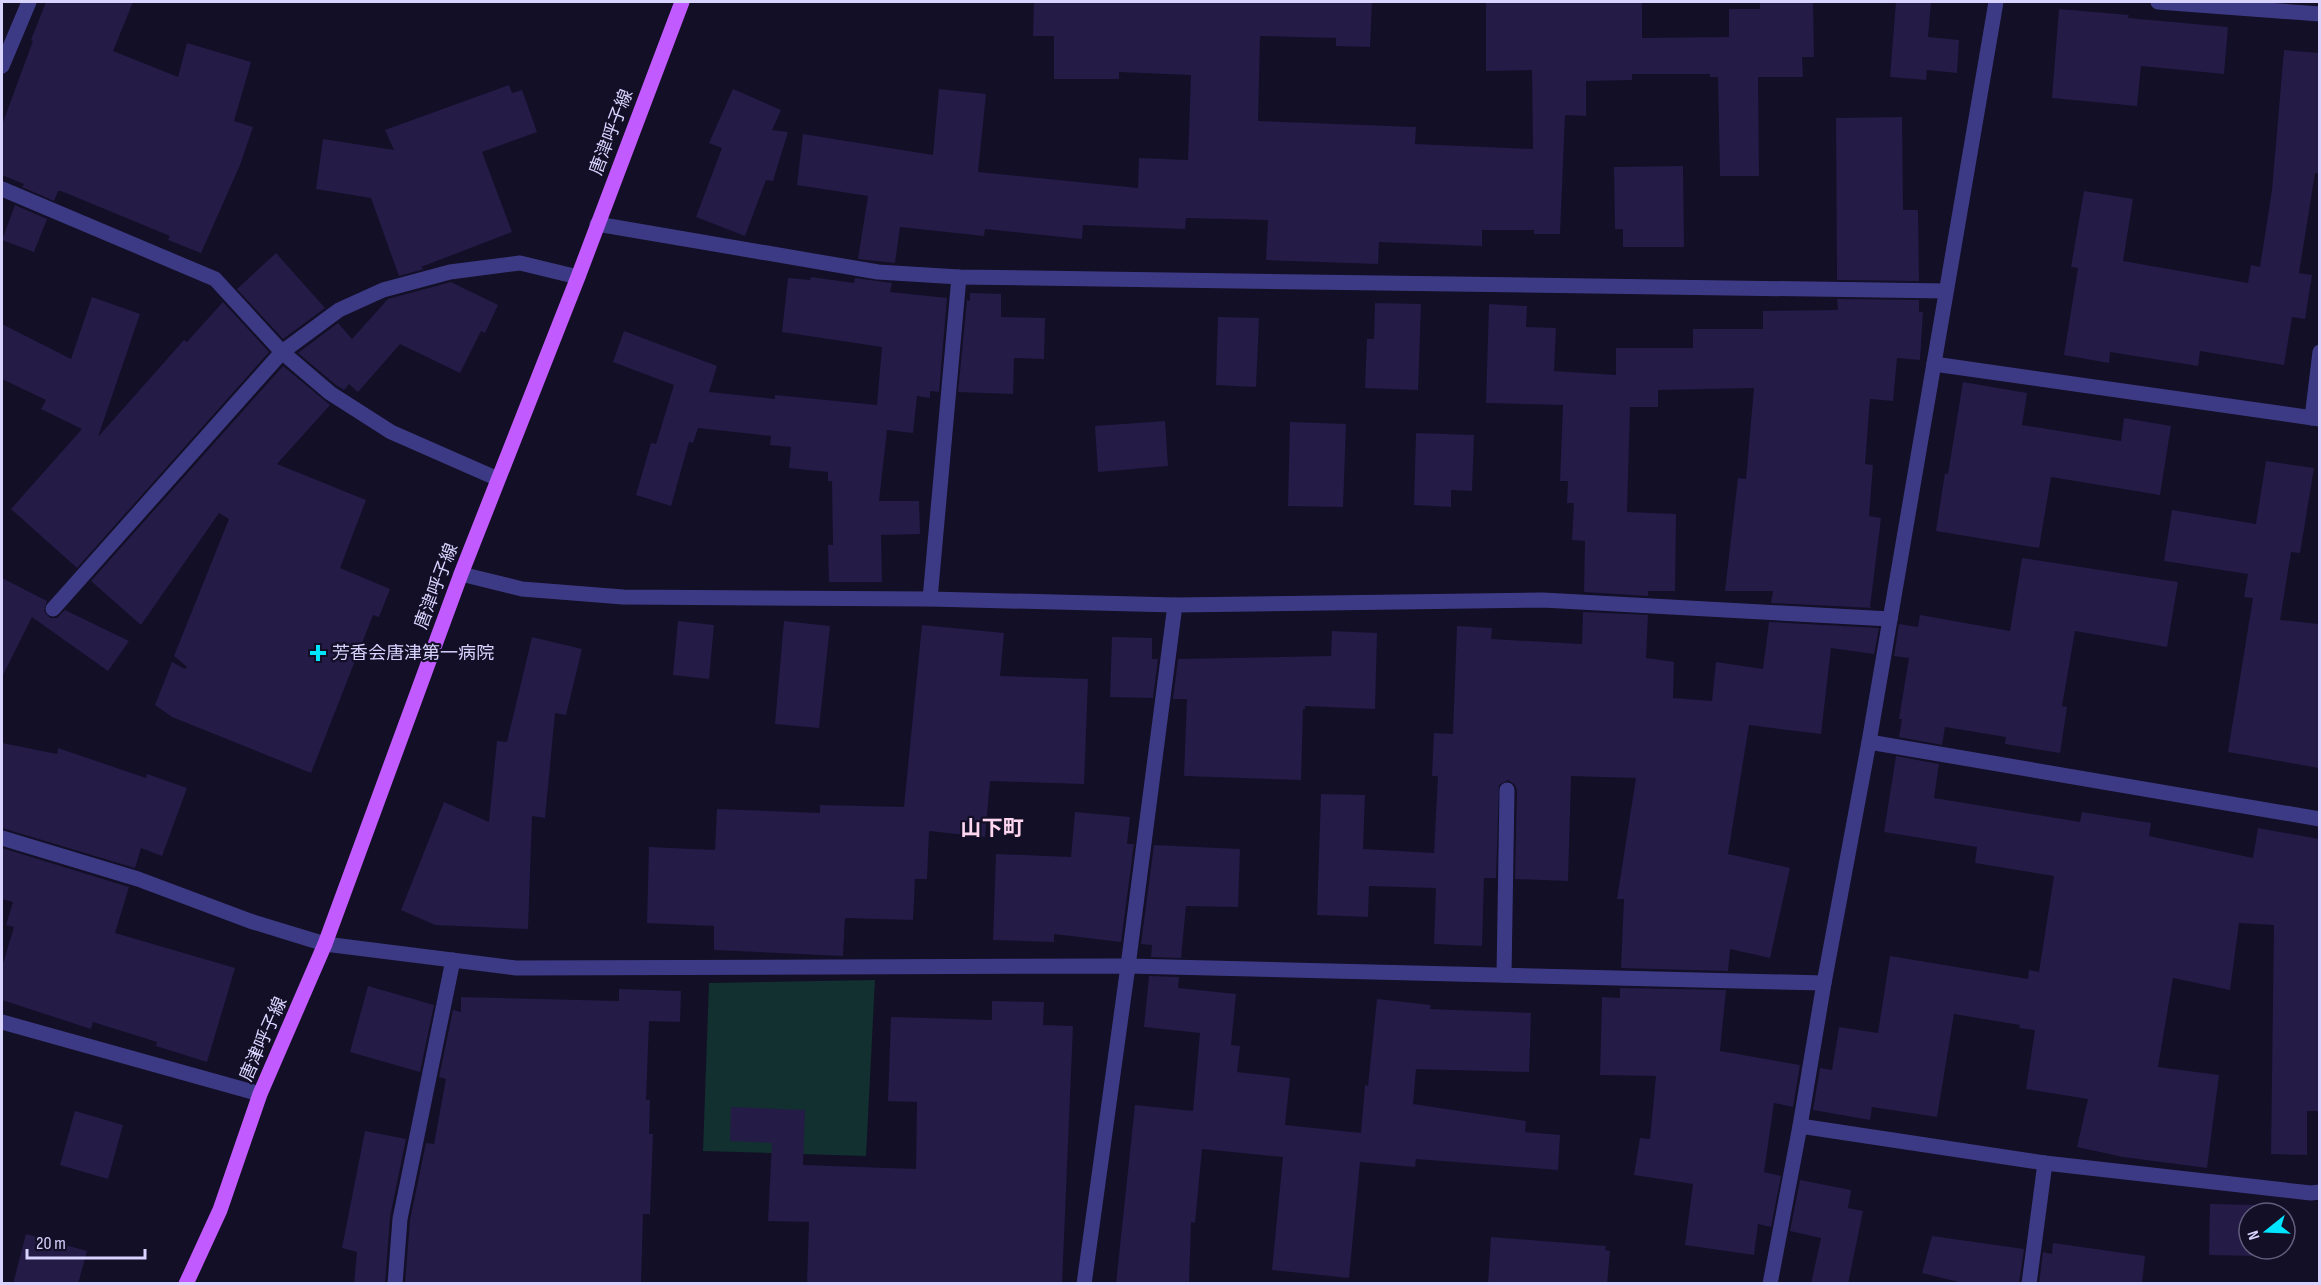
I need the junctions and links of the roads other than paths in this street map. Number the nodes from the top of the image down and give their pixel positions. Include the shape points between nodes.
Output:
1 (29, 2) edge
2 (682, 2) edge
3 (1996, 2) edge
4 (2157, 2) edge
5 (2319, 14) edge
6 (2, 66) edge
7 (2, 189) edge
8 (597, 224) junction
9 (578, 277) junction
10 (959, 277) junction
11 (1946, 291) junction
12 (282, 352) junction
13 (2319, 352) edge
14 (1934, 364) junction
15 (2316, 419) edge
16 (498, 479) junction
17 (461, 574) junction
18 (930, 599) junction
19 (1175, 605) junction
20 (53, 609) dead end
21 (1890, 619) junction
22 (1869, 742) junction
23 (1507, 790) dead end
24 (2319, 819) edge
25 (2, 838) edge
26 (326, 944) junction
27 (453, 960) junction
28 (1128, 966) junction
29 (1504, 975) junction
30 (1824, 982) junction
31 (2, 1022) edge
32 (260, 1094) junction
33 (1800, 1126) junction
34 (2045, 1163) junction
35 (2319, 1192) edge
36 (186, 1284) edge
37 (395, 1284) edge
38 (1084, 1284) edge
39 (1770, 1284) edge
40 (2029, 1284) edge

1 - 6 street
2 - 8 main road, 唐津呼子線
3 - 11 street
4 - 5 street
7 - 12 street via 215,279
8 - 9 main road, 唐津呼子線
8 - 10 street via 878,272
9 - 12 street via 520,263 450,272 383,290 339,310
9 - 16 main road, 唐津呼子線
10 - 11 street
10 - 18 street
11 - 14 street
12 - 16 street via 330,393 391,432
12 - 20 street
13 - 15 street
14 - 15 street
14 - 21 street
16 - 17 main road, 唐津呼子線
17 - 18 street via 522,589 623,597
17 - 26 main road, 唐津呼子線
18 - 19 street
19 - 21 street via 1543,600
19 - 28 street
21 - 22 street
22 - 24 street
22 - 30 street
23 - 29 street
25 - 26 street via 138,879 250,921
26 - 27 street
26 - 32 main road, 唐津呼子線
27 - 28 street via 516,968
27 - 37 street via 400,1219
28 - 29 street
28 - 38 street
29 - 30 street
30 - 33 street
31 - 32 street
32 - 36 main road, 唐津呼子線 via 220,1209
33 - 34 street
33 - 39 street
34 - 35 street
34 - 40 street

